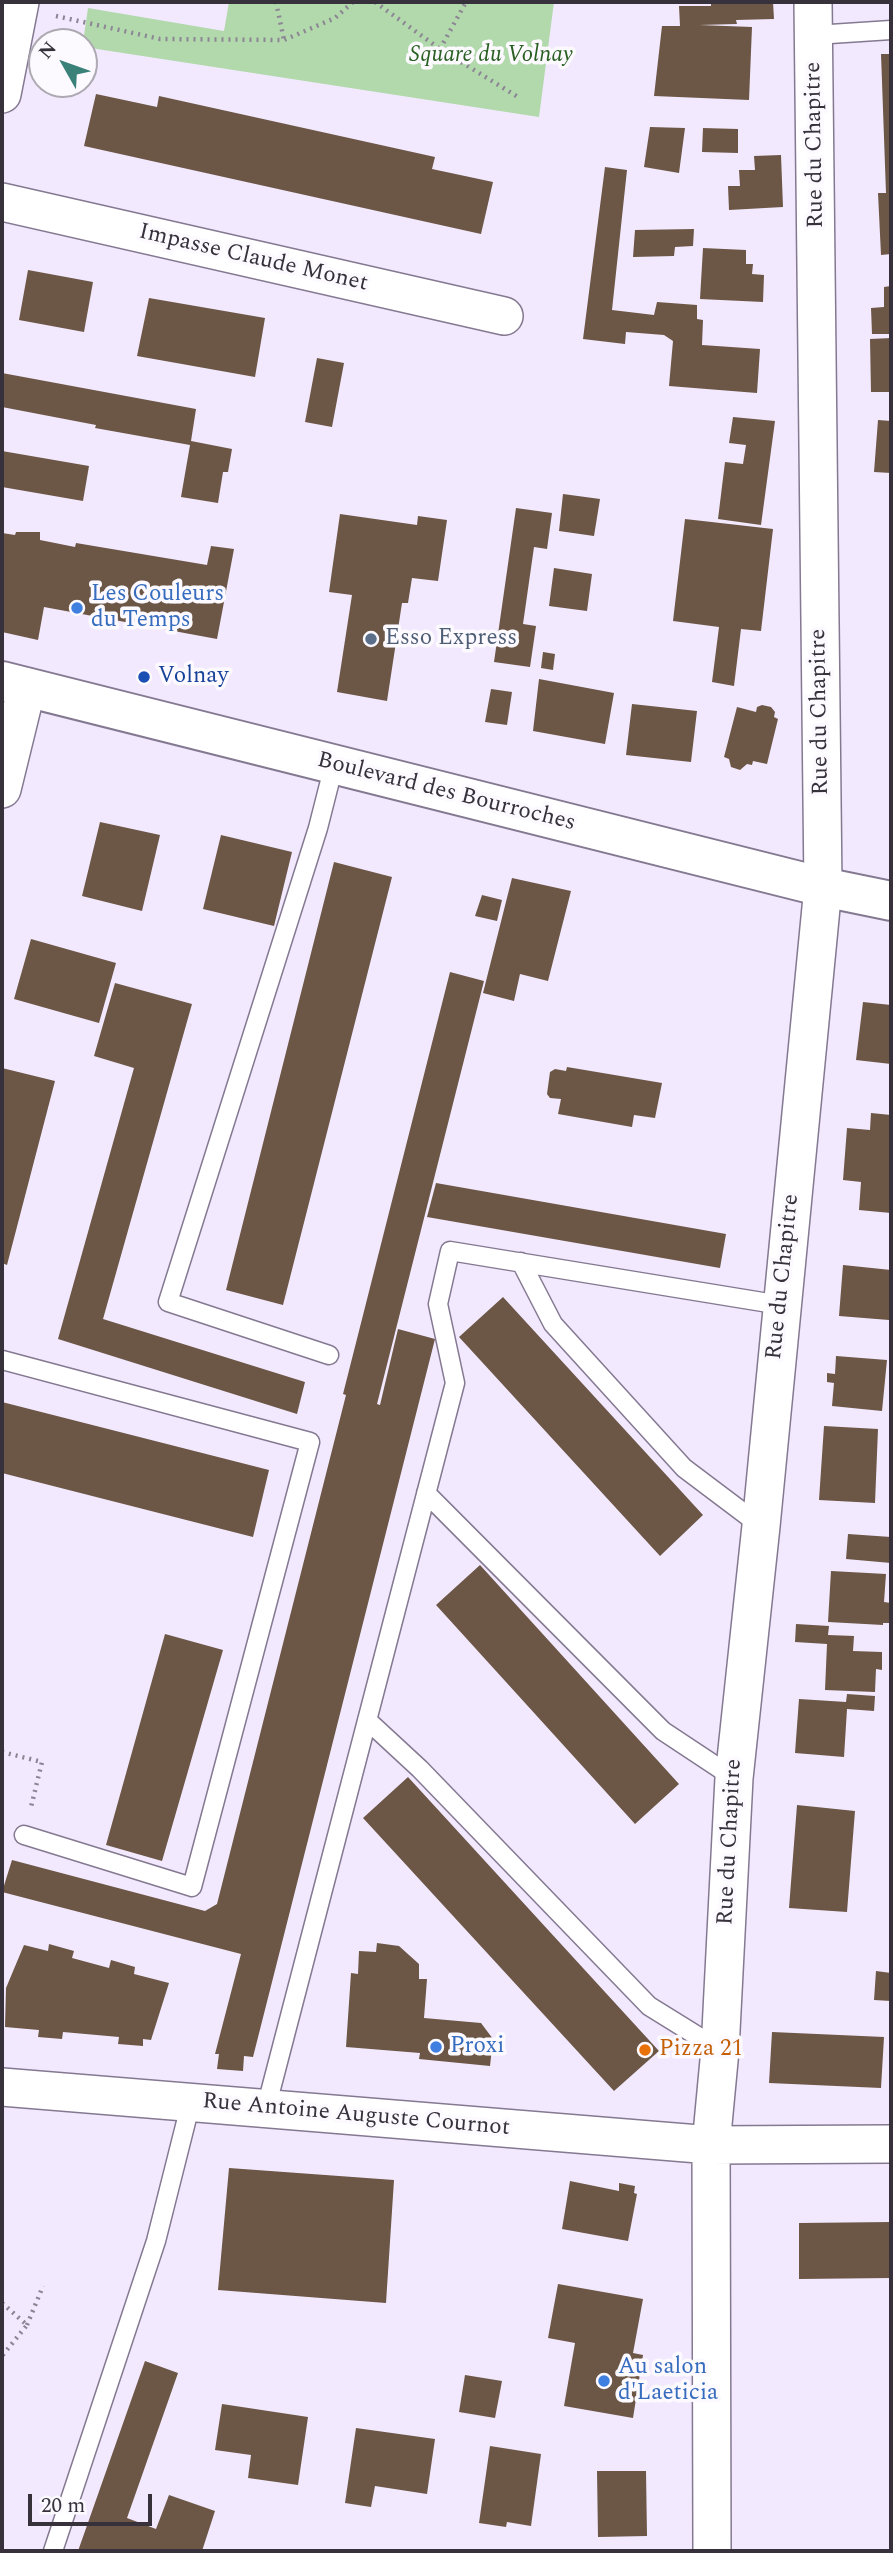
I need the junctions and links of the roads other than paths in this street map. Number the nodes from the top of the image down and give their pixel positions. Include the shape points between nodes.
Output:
1 (19, 5) edge
2 (814, 18) edge
3 (891, 30) edge
4 (2, 94) edge
5 (2, 202) edge
6 (504, 316) dead end
7 (14, 684) edge
8 (334, 765) junction
9 (2, 789) edge
10 (822, 887) junction
11 (891, 901) edge
12 (521, 1262) junction
13 (781, 1305) junction
14 (329, 1355) dead end
15 (2, 1360) edge
16 (426, 1493) junction
17 (761, 1526) junction
18 (367, 1720) junction
19 (734, 1778) junction
20 (24, 1835) road end
21 (719, 2050) junction
22 (2, 2087) edge
23 (191, 2102) junction
24 (266, 2108) junction
25 (891, 2144) edge
26 (711, 2145) junction
27 (53, 2551) edge
28 (712, 2551) edge

1 - 4 street
2 - 3 lane
2 - 10 street, Rue du Chapitre
5 - 6 street, Impasse Claude Monet
7 - 8 main road, Boulevard des Bourroches
7 - 9 street
8 - 10 main road, Boulevard des Bourroches
8 - 14 lane via 168,1302
10 - 11 main road, Boulevard des Bourroches
10 - 13 street, Rue du Chapitre
12 - 13 lane
12 - 16 lane via 450,1251 438,1304 455,1383
12 - 17 lane via 553,1324 684,1468
13 - 17 street, Rue du Chapitre
15 - 20 lane via 310,1442 192,1887
16 - 18 lane
16 - 19 lane via 663,1731
17 - 19 street, Rue du Chapitre
18 - 21 lane via 649,2006
18 - 24 lane
19 - 21 street, Rue du Chapitre
21 - 26 street, Rue du Chapitre
22 - 23 street, Rue Antoine Auguste Cournot
23 - 24 street, Rue Antoine Auguste Cournot
23 - 27 lane via 156,2241
24 - 26 street, Rue Antoine Auguste Cournot
25 - 26 street, Rue Antoine Auguste Cournot
26 - 28 street, Rue du Chapitre

